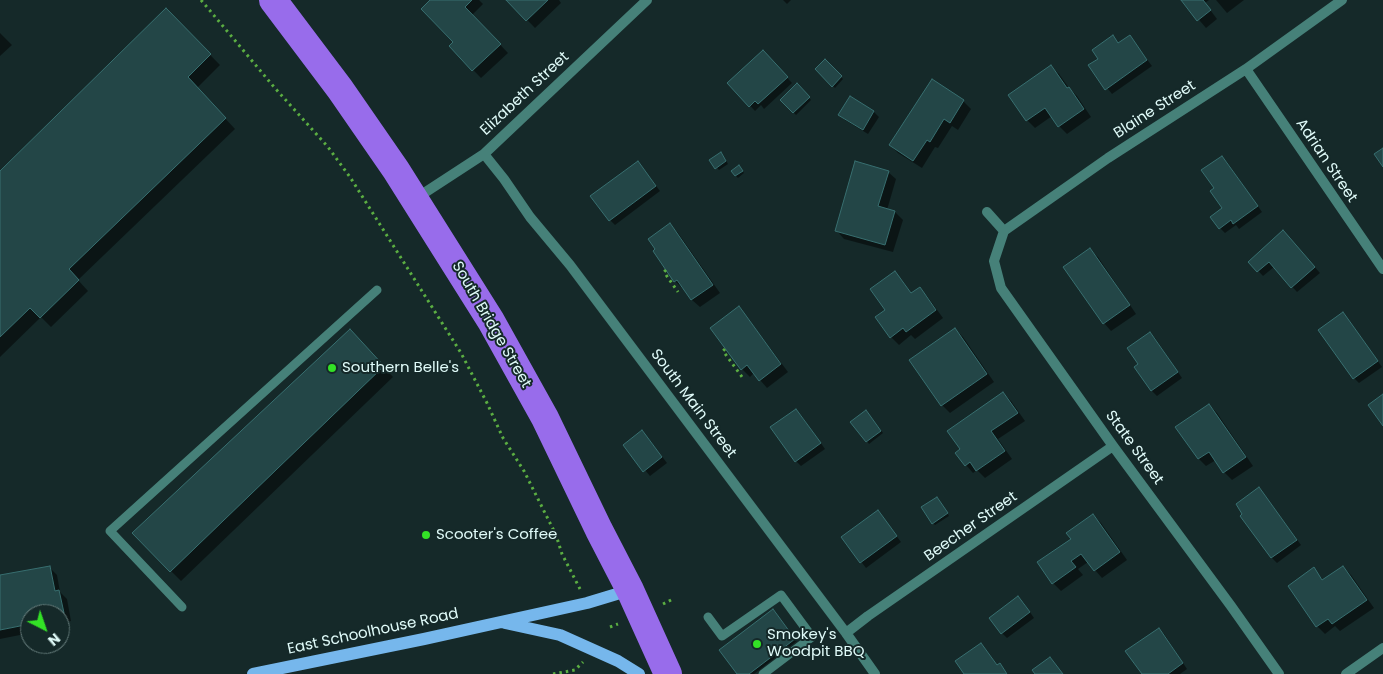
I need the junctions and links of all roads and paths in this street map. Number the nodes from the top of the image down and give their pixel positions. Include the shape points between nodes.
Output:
1 (201, 0) edge
2 (274, 0) edge
3 (647, 0) edge
4 (1342, 0) edge
5 (1246, 68) junction
6 (484, 154) junction
7 (415, 199) junction
8 (987, 212) dead end
9 (1004, 230) junction
10 (1383, 268) edge
11 (666, 270) dead end
12 (377, 290) dead end
13 (678, 292) dead end
14 (725, 349) dead end
15 (742, 377) dead end
16 (1113, 446) junction
17 (562, 554) dead end
18 (630, 590) junction
19 (182, 607) dead end
20 (708, 617) dead end
21 (500, 622) junction
22 (846, 633) junction
23 (1383, 648) edge
24 (582, 664) dead end
25 (253, 674) edge
26 (553, 674) edge
27 (639, 674) edge
28 (668, 674) edge
29 (763, 674) edge
30 (875, 674) edge
31 (1279, 674) edge
32 (1346, 674) edge

1 - 17 path via 350,177 461,353 503,438 528,479
2 - 7 highway, South Bridge Street
3 - 6 street, Elizabeth Street
4 - 5 street, Blaine Street
5 - 9 street, Blaine Street
5 - 10 street, Adrian Street
6 - 7 street, Elizabeth Street
6 - 22 street, South Main Street
7 - 18 highway, South Bridge Street via 491,321 545,418
8 - 9 street
9 - 16 street, State Street via 994,261 1001,288
11 - 13 path via 664,272
12 - 19 lane via 110,531
14 - 15 path via 723,351
16 - 22 street, Beecher Street
16 - 31 street, State Street
18 - 21 main road, East Schoolhouse Road
18 - 28 highway, South Bridge Street
20 - 29 lane via 722,636 781,594 812,637
21 - 25 main road, East Schoolhouse Road
21 - 27 main road, East Schoolhouse Road via 560,635
22 - 30 street, South Main Street
23 - 32 street
24 - 26 path via 575,670

